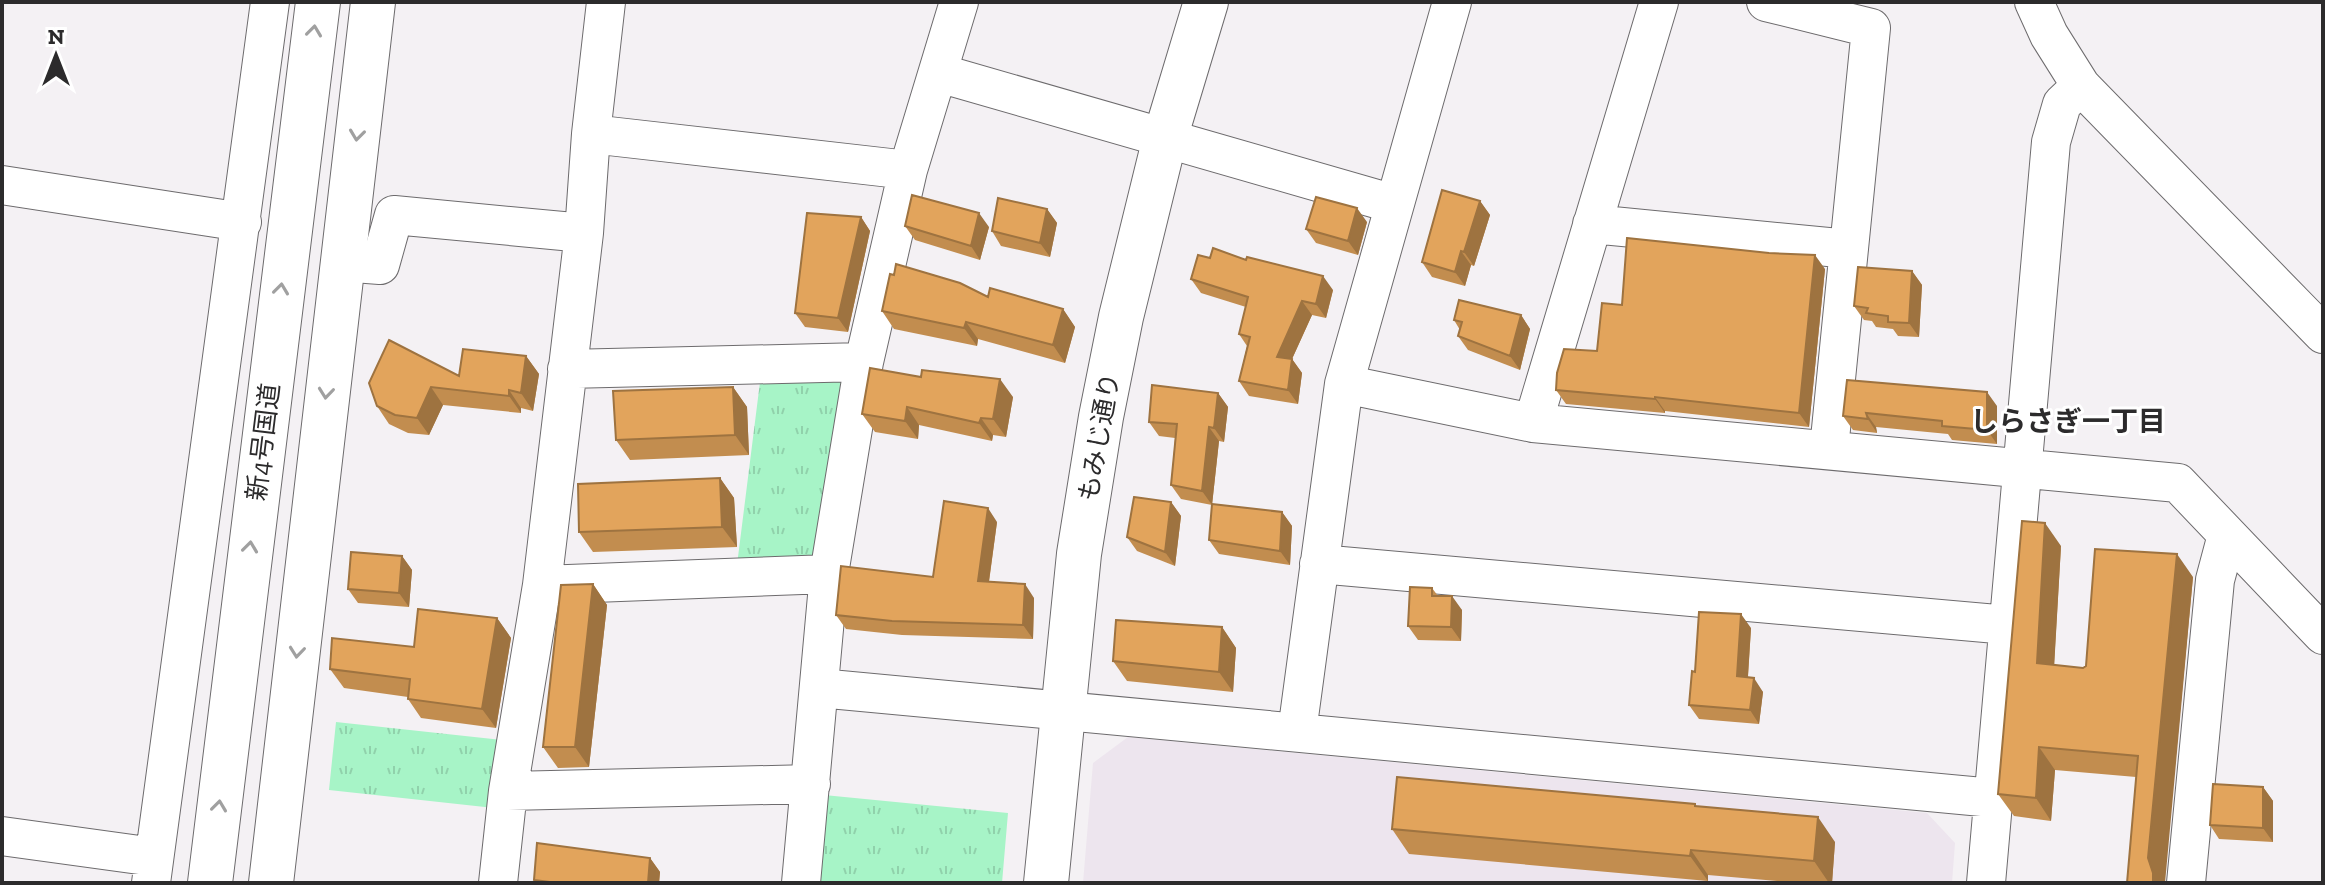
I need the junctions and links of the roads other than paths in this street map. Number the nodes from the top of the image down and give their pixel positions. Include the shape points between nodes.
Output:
1 (270, 2) edge
2 (318, 2) edge
3 (373, 2) edge
4 (606, 2) edge
5 (959, 2) edge
6 (1206, 2) edge
7 (1452, 2) edge
8 (1659, 2) edge
9 (1766, 2) edge
10 (2034, 2) edge
11 (939, 73) junction
12 (2081, 86) junction
13 (591, 134) junction
14 (1165, 138) junction
15 (908, 170) junction
16 (2, 185) edge
17 (1394, 204) junction
18 (242, 222) junction
19 (1592, 224) junction
20 (584, 233) junction
21 (1849, 249) junction
22 (341, 262) junction
23 (2323, 334) edge
24 (864, 362) junction
25 (567, 369) junction
26 (1344, 384) junction
27 (1533, 423) junction
28 (1829, 449) junction
29 (2024, 469) junction
30 (2227, 535) junction
31 (1319, 564) junction
32 (829, 574) junction
33 (542, 585) junction
34 (2008, 625) junction
35 (2323, 635) edge
36 (819, 688) junction
37 (1063, 710) junction
38 (1297, 732) junction
39 (811, 784) junction
40 (508, 791) junction
41 (1993, 798) junction
42 (2, 836) edge
43 (153, 870) edge
44 (210, 883) edge
45 (271, 883) edge
46 (498, 883) edge
47 (801, 883) edge
48 (1046, 883) edge
49 (1986, 883) edge
50 (2186, 883) edge

1 - 18 street
44 -> 2 main road, 新4号国道
3 -> 22 main road
4 - 13 street
5 - 11 street
6 - 14 main road, もみじ通り
7 - 17 street
8 - 19 street
9 - 21 street via 1871,28
10 - 12 street
11 - 14 street
11 - 15 street
12 - 23 street
12 - 29 street via 2062,104 2051,142
13 - 15 street
13 - 20 street
14 - 17 street
14 - 37 main road, もみじ通り via 1101,417 1079,554
15 - 24 street
16 - 18 street
17 - 26 street
18 - 43 street
19 - 21 street
19 - 27 street
20 - 22 street via 394,215 380,265
20 - 25 street
21 - 28 street
22 -> 45 main road
24 - 25 street
24 - 32 street
25 - 33 street
26 - 27 street
26 - 31 street
27 - 28 street
28 - 29 street
29 - 30 street via 2178,483
29 - 34 street
30 - 35 street
30 - 50 street via 2215,580
31 - 34 street
31 - 38 street
32 - 33 street
32 - 36 street
33 - 40 street
34 - 41 street
36 - 37 street
36 - 39 street
37 - 38 street
37 - 48 main road, もみじ通り
38 - 41 street
39 - 40 street
39 - 47 street
40 - 46 street
41 - 49 street
42 - 43 street

